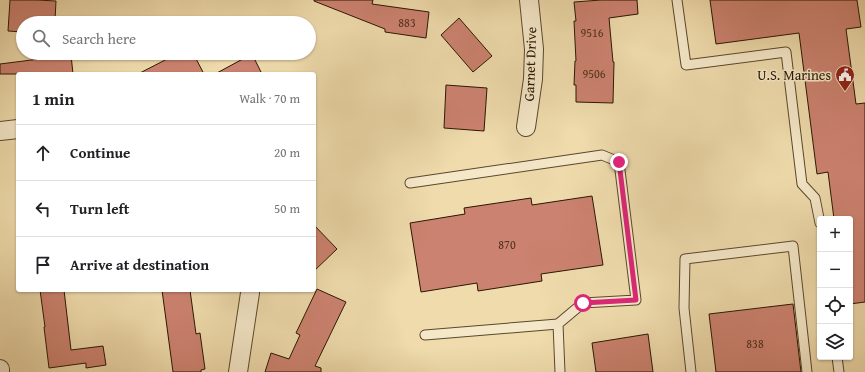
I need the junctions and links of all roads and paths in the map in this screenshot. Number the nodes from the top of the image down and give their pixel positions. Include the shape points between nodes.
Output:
1 (529, 0) edge
2 (677, 0) edge
3 (526, 128) dead end
4 (16, 129) edge
5 (0, 131) edge
6 (410, 183) dead end
7 (819, 216) edge
8 (250, 293) dead end
9 (558, 324) junction
10 (425, 334) dead end
11 (837, 360) edge
12 (0, 369) edge
13 (0, 372) edge
14 (238, 372) edge
15 (560, 372) edge
16 (691, 372) edge
17 (808, 372) edge
18 (839, 372) edge

1 - 3 street, Garnet Drive via 534,49 533,79
2 - 7 lane via 686,65 786,52 802,184 815,198
4 - 5 street
6 - 9 lane via 602,155 619,162 636,300 583,303
8 - 14 street
9 - 10 lane
9 - 15 lane
11 - 18 lane
12 - 13 street
16 - 17 lane via 684,308 685,259 793,246

